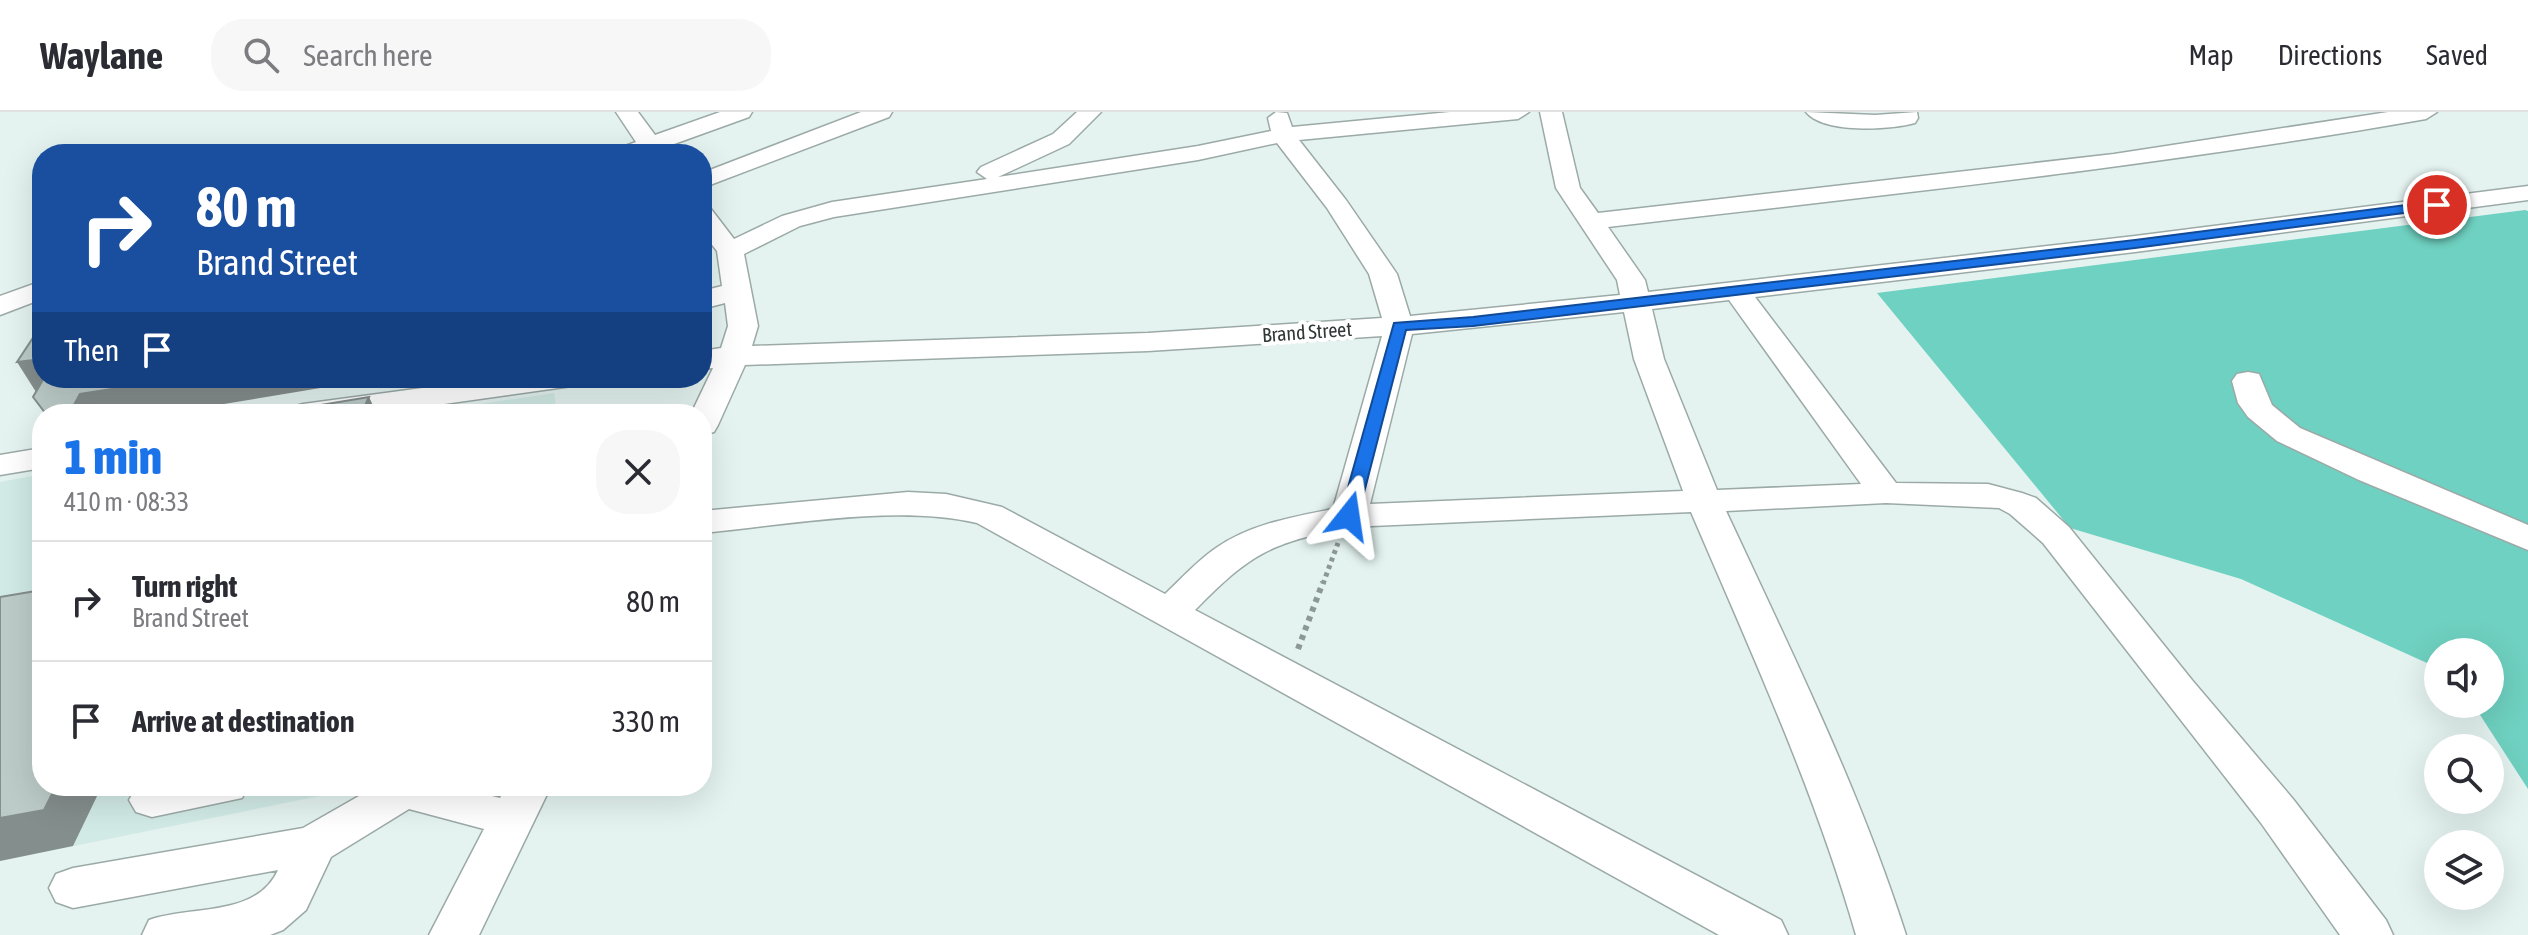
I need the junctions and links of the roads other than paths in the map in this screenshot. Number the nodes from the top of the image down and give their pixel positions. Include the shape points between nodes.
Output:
1 (627, 112) edge
2 (741, 112) edge
3 (881, 112) edge
4 (1090, 112) edge
5 (1518, 112) edge
6 (1551, 112) edge
7 (1817, 112) edge
8 (1906, 112) edge
9 (2426, 112) edge
10 (1280, 124) edge
11 (649, 144) edge
12 (667, 144) edge
13 (712, 177) edge
14 (942, 193) junction
15 (2528, 193) edge
16 (1591, 221) junction
17 (719, 249) edge
18 (0, 275) edge
19 (32, 280) edge
20 (1735, 289) junction
21 (737, 291) junction
22 (32, 293) edge
23 (712, 297) edge
24 (1635, 301) junction
25 (0, 306) edge
26 (1399, 326) junction
27 (734, 356) junction
28 (712, 359) edge
29 (2248, 381) dead end
30 (419, 388) edge
31 (347, 404) edge
32 (712, 404) edge
33 (32, 460) edge
34 (0, 465) edge
35 (1886, 493) junction
36 (1704, 501) junction
37 (1349, 516) junction
38 (712, 521) edge
39 (2528, 539) edge
40 (1169, 612) junction
41 (173, 796) edge
42 (383, 796) edge
43 (467, 796) edge
44 (152, 800) dead end
45 (521, 802) edge
46 (313, 845) junction
47 (73, 888) dead end
48 (167, 935) edge
49 (454, 935) edge
50 (1763, 935) edge
51 (1881, 935) edge
52 (2368, 935) edge

1 - 11 street
2 - 12 street
3 - 13 street
4 - 14 street via 1061,139
5 - 10 street
6 - 16 street via 1568,188
7 - 8 street via 1835,119 1887,122 1907,118
9 - 16 street via 2102,164
10 - 14 street via 1198,153
10 - 26 street via 1383,274
14 - 17 street via 820,213
15 - 20 street, Brand Street
16 - 24 street via 1625,267
17 - 21 street
18 - 19 street
20 - 24 street, Brand Street
20 - 35 street
21 - 23 street
21 - 27 street via 743,326
22 - 25 street
24 - 26 street, Brand Street
24 - 36 street via 1649,359
26 - 27 street, Brand Street via 1148,342
26 - 37 street
27 - 28 street, Brand Street
27 - 32 street
29 - 39 street via 2258,409 2287,433
30 - 31 street
33 - 34 street
35 - 36 street
35 - 52 street via 2010,500 2056,535 2277,811
36 - 37 street
36 - 51 street via 1827,783 1866,880
37 - 40 street via 1249,543
38 - 40 street via 869,505 946,505 989,515
40 - 50 street
41 - 44 street
42 - 46 street
43 - 45 street
45 - 49 street
46 - 47 street
46 - 48 street via 289,896 275,911 241,924

